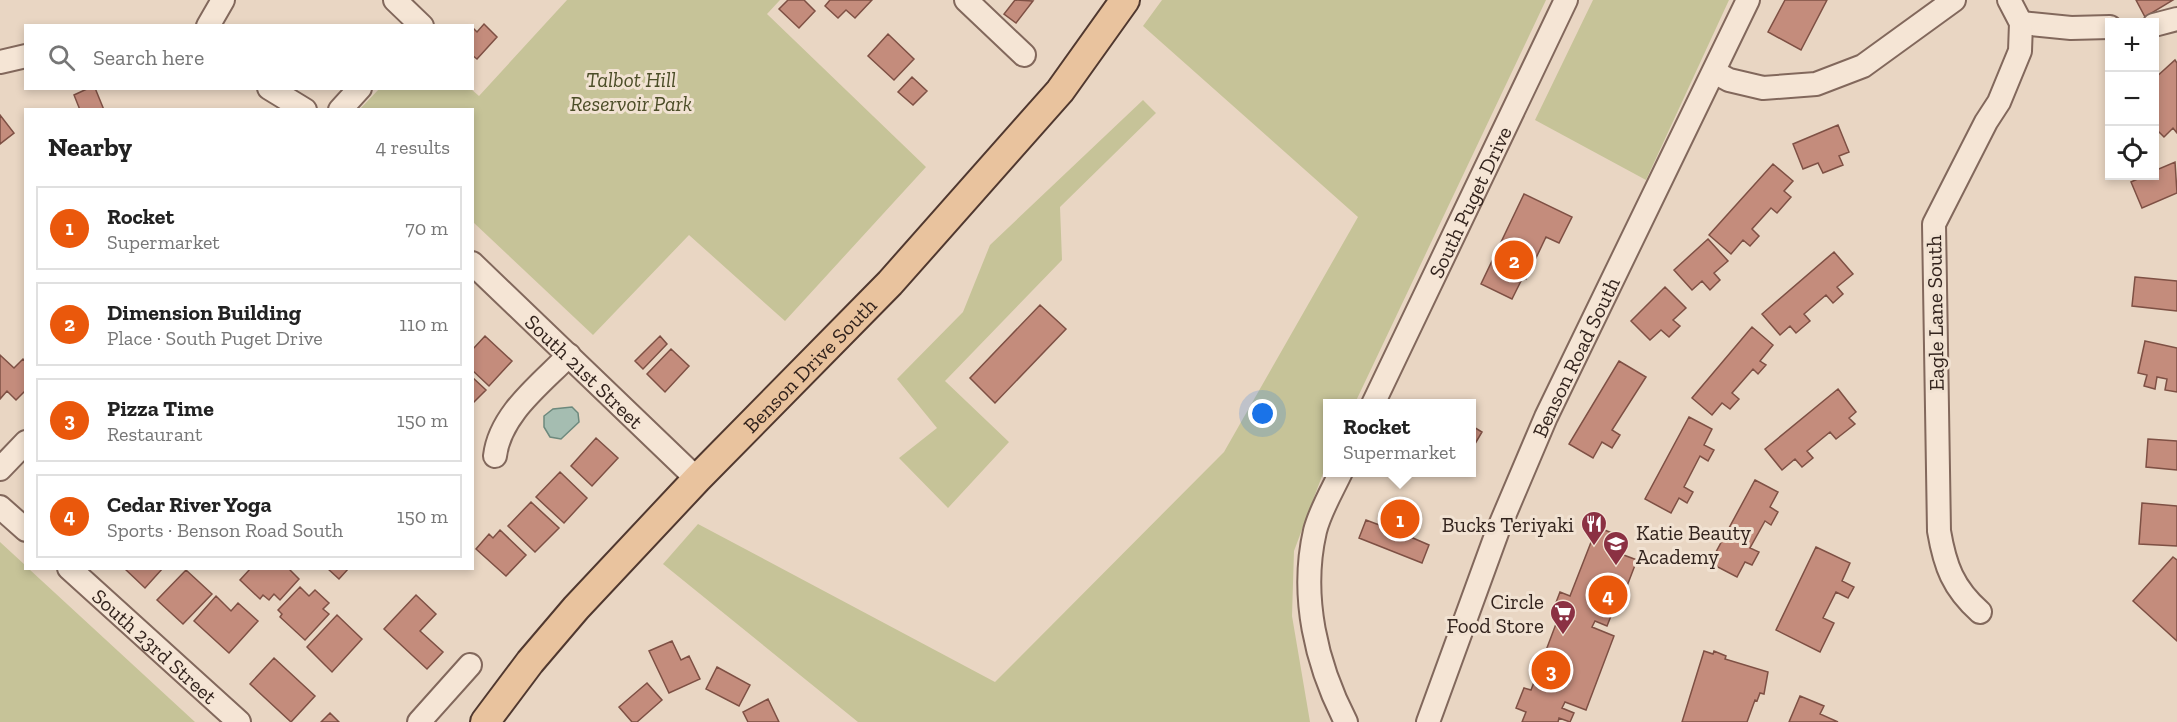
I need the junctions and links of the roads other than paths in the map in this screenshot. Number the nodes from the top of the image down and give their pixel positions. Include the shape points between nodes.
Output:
1 (223, 0) edge
2 (395, 0) edge
3 (966, 0) edge
4 (1125, 0) edge
5 (1566, 0) edge
6 (1748, 0) edge
7 (1954, 0) edge
8 (2009, 0) edge
9 (2177, 19) edge
10 (2021, 23) junction
11 (209, 24) edge
12 (421, 24) edge
13 (2159, 24) edge
14 (2105, 27) edge
15 (1024, 55) dead end
16 (24, 56) edge
17 (0, 62) edge
18 (1714, 72) junction
19 (272, 90) edge
20 (358, 90) edge
21 (302, 108) edge
22 (342, 108) edge
23 (474, 265) edge
24 (569, 355) junction
25 (1375, 399) edge
26 (24, 444) edge
27 (495, 456) dead end
28 (0, 469) edge
29 (1339, 477) edge
30 (696, 479) junction
31 (0, 507) edge
32 (24, 528) edge
33 (71, 570) edge
34 (1980, 612) dead end
35 (470, 665) dead end
36 (1427, 719) edge
37 (239, 722) edge
38 (419, 722) edge
39 (485, 722) edge
40 (1346, 722) edge

1 - 11 street
2 - 12 street
3 - 15 street
4 - 30 main road, Benson Drive South via 1060,91 898,274
5 - 25 street, South Puget Drive
6 - 18 street, Benson Road South
7 - 18 street via 1863,66 1816,84 1763,87 1729,80
8 - 10 street
9 - 13 street
10 - 14 street
10 - 34 street, Eagle Lane South via 2020,51 2011,77 1934,224 1939,531 1942,552 1960,594
16 - 17 street
18 - 36 street, Benson Road South via 1545,417
19 - 21 street
20 - 22 street
23 - 24 street, South 21st Street
24 - 27 street via 509,418 500,432
24 - 30 street, South 21st Street
26 - 28 street
29 - 40 street via 1316,530 1310,602 1325,676
30 - 39 main road, Benson Drive South via 576,608
31 - 32 street
33 - 37 street, South 23rd Street
35 - 38 street

